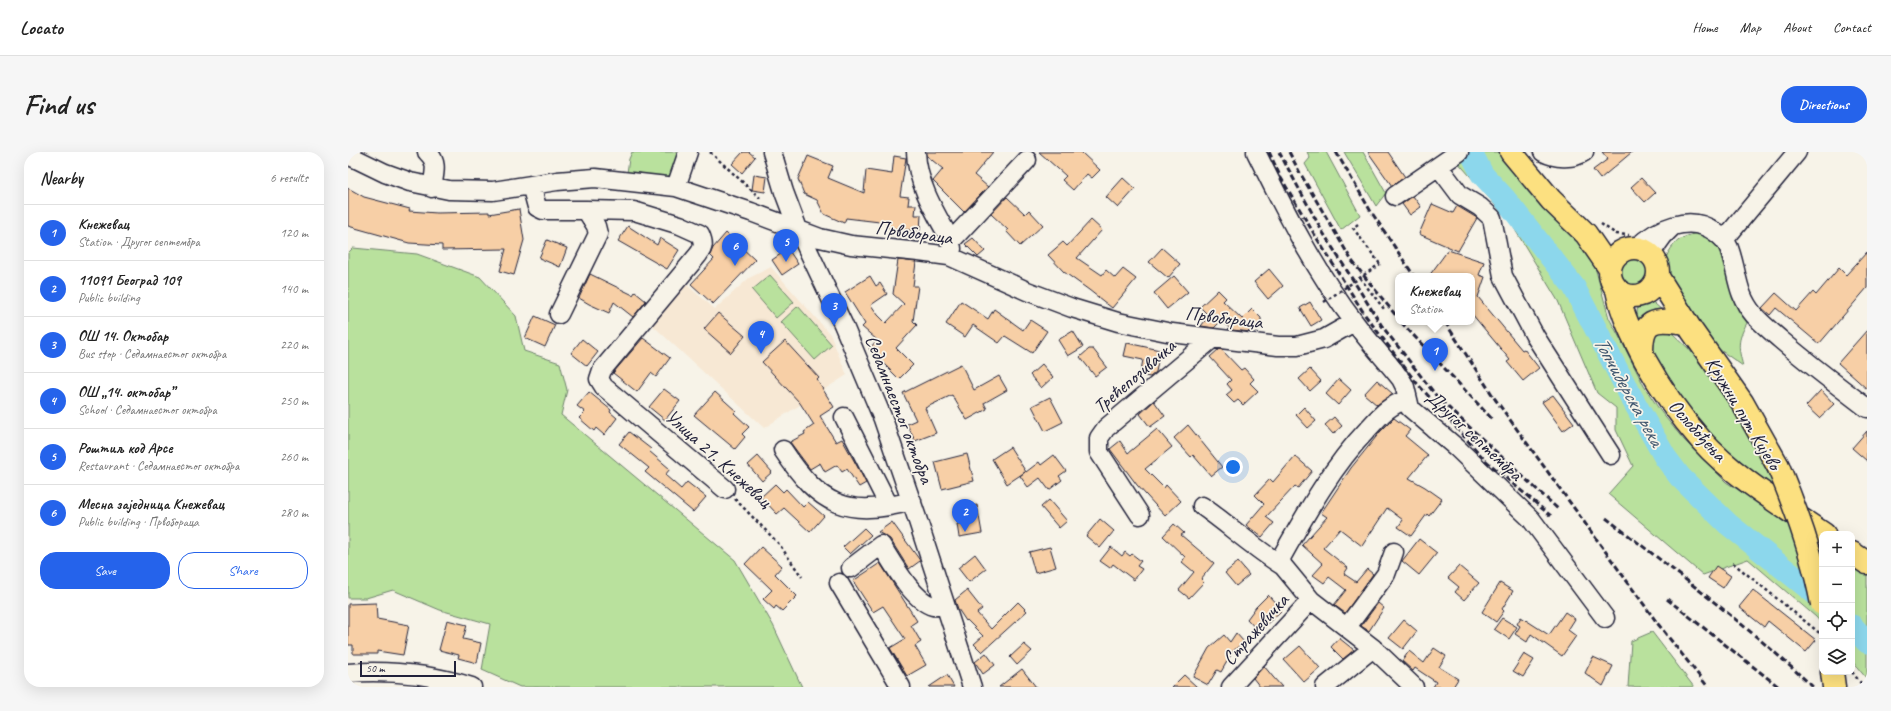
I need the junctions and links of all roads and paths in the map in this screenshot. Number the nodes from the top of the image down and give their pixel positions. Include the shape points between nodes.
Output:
1 (427, 152) edge
2 (688, 152) edge
3 (710, 152) edge
4 (772, 152) edge
5 (916, 152) edge
6 (1256, 152) edge
7 (1512, 152) edge
8 (1543, 152) edge
9 (1584, 152) edge
10 (1797, 152) edge
11 (348, 154) edge
12 (1449, 159) edge
13 (1027, 160) dead end
14 (532, 185) junction
15 (676, 187) junction
16 (432, 188) junction
17 (1394, 196) dead end
18 (760, 198) dead end
19 (586, 210) junction
20 (1358, 224) dead end
21 (798, 229) junction
22 (1586, 234) junction
23 (1724, 240) junction
24 (950, 249) junction
25 (1637, 251) junction
26 (1610, 269) junction
27 (1360, 278) junction
28 (1648, 289) junction
29 (1617, 290) junction
30 (1324, 302) dead end
31 (1384, 309) dead end
32 (559, 314) dead end
33 (1354, 322) junction
34 (1686, 327) junction
35 (1633, 334) junction
36 (1213, 338) junction
37 (1642, 354) junction
38 (1407, 400) junction
39 (1867, 408) edge
40 (844, 417) dead end
41 (783, 450) dead end
42 (1611, 455) dead end
43 (725, 489) joint
44 (912, 501) junction
45 (889, 506) junction
46 (1202, 506) dead end
47 (1140, 515) dead end
48 (1820, 531) edge
49 (1394, 552) dead end
50 (1855, 555) edge
51 (1733, 564) dead end
52 (1867, 564) edge
53 (1283, 566) junction
54 (851, 568) dead end
55 (802, 577) dead end
56 (839, 583) dead end
57 (1311, 600) junction
58 (1822, 603) edge
59 (945, 604) junction
60 (1605, 618) dead end
61 (1347, 627) junction
62 (1819, 633) edge
63 (1373, 648) junction
64 (348, 673) edge
65 (1832, 675) edge
66 (1854, 675) edge
67 (472, 687) edge
68 (901, 687) edge
69 (972, 687) edge
70 (1231, 687) edge
71 (1325, 687) edge
72 (1414, 687) edge
73 (1834, 687) edge
74 (1864, 687) edge

1 - 16 street via 435,162
2 - 15 street
3 - 18 path
4 - 21 street, Седамнаестог октобра
5 - 24 street via 920,177
6 - 33 street, Другог септембра via 1304,245
7 - 22 main road via 1551,200
8 - 9 street via 1561,158
10 - 23 street
11 - 16 street, Првобораца via 385,173
12 - 17 street
12 - 42 street via 1460,195 1492,218 1503,276 1535,336
13 - 24 street
14 - 15 street, Првобораца via 596,178
14 - 16 street, Првобораца via 481,192
14 - 19 street via 535,204 540,209
15 - 21 street, Првобораца
19 - 32 street via 598,234
19 - 43 street, Улица 21. Кнежевац via 634,211 700,234 704,243 703,248 602,370 599,380 604,387
20 - 27 path, bridge via 1353,228 1380,264
21 - 24 street, Првобораца via 820,238 851,245 919,252
21 - 44 street, Седамнаестог октобра via 870,386
22 - 25 main road
22 - 26 main road
23 - 25 street via 1710,228 1691,223 1675,226
23 - 39 street via 1739,291 1755,316 1802,359
24 - 36 street, Првобораца via 1048,299 1092,315 1146,328
25 - 26 main road via 1615,257
25 - 28 main road via 1658,265
26 - 29 main road via 1610,277
27 - 30 path, bridge
27 - 31 path
28 - 29 main road via 1626,296
28 - 34 main road, Кружни пут Кијево
28 - 35 main road via 1634,309
29 - 35 main road, Ослобођења via 1624,317
33 - 36 street, Првобораца via 1324,339 1297,346
33 - 38 street, Другог септембра via 1401,379
34 - 37 main road via 1661,320 1652,323 1644,334
34 - 58 main road, Кружни пут Кијево, bridge via 1749,413 1778,466 1804,532
35 - 37 main road, Ослобођења
36 - 47 street, Трећепозивачка via 1109,424 1099,438 1099,452
37 - 48 main road, Ослобођења via 1673,406 1702,441 1734,470
38 - 53 street via 1395,404 1384,413 1352,446 1325,482 1282,556
38 - 60 street, Другог септембра via 1412,410 1457,448 1531,519
40 - 45 street
41 - 45 street via 803,479 838,505 859,509
43 - 55 path, Улица 21. Кнежевац via 779,544
44 - 45 street
44 - 59 street, Седамнаестог октобра
46 - 53 street via 1267,557
49 - 61 street via 1386,574
50 - 52 main road
51 - 62 path
53 - 57 street
54 - 59 street via 881,546 922,601 936,606
56 - 68 street
57 - 61 street
57 - 70 street, Стражевичка
59 - 69 street, Седамнаестог октобра
61 - 63 street
63 - 71 street
63 - 72 street
64 - 67 street via 401,674
65 - 73 main road
66 - 74 path

